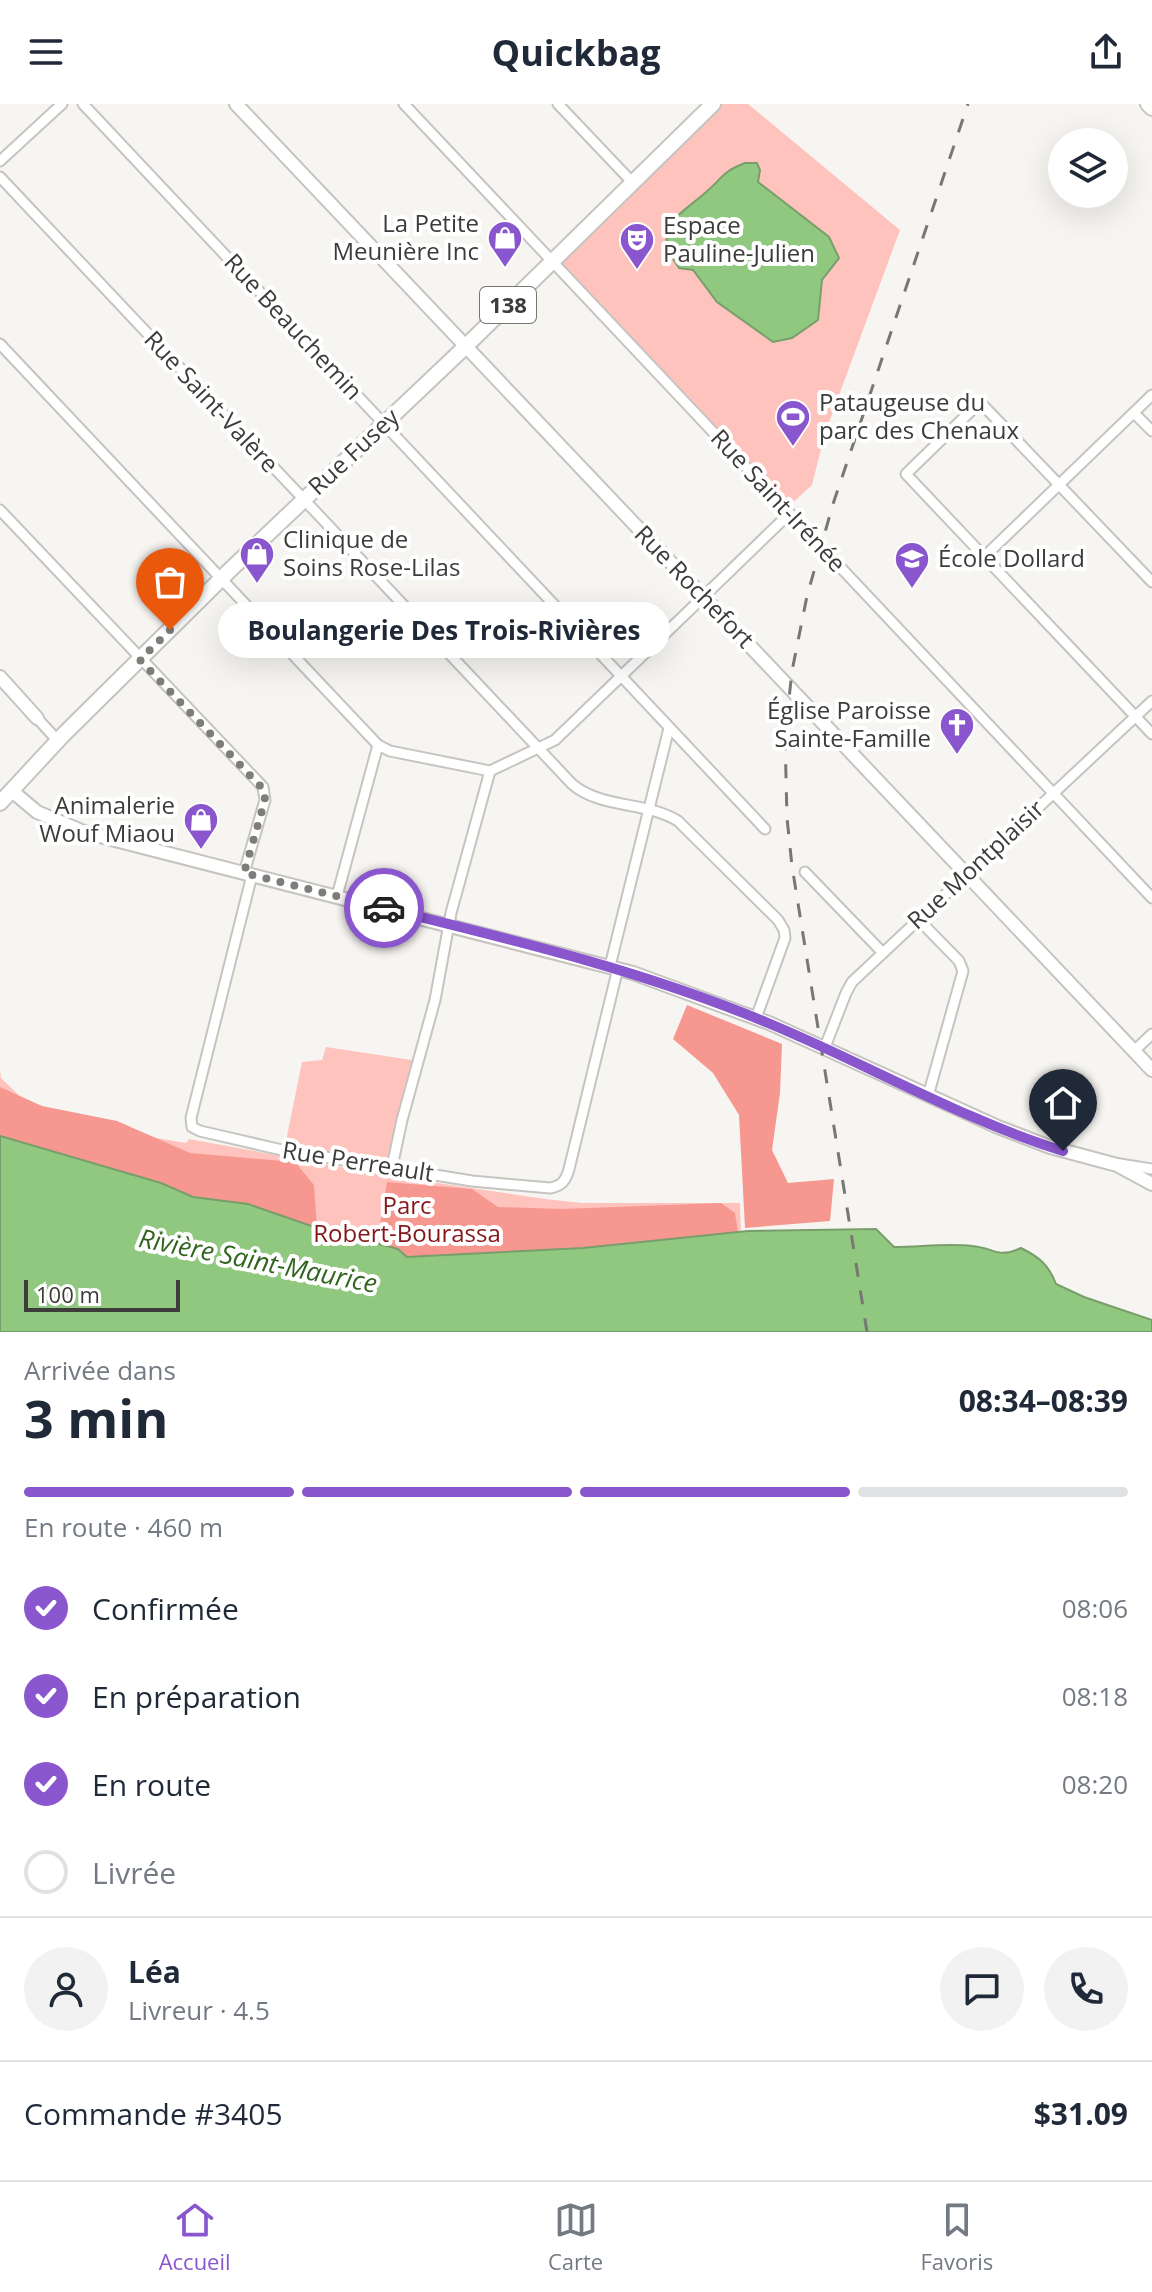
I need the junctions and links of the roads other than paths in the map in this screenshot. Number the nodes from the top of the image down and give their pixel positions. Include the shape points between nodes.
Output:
1 (62, 104) edge
2 (83, 104) edge
3 (236, 104) edge
4 (404, 104) edge
5 (558, 104) edge
6 (713, 104) edge
7 (0, 161) edge
8 (0, 177) edge
9 (632, 182) junction
10 (552, 262) junction
11 (0, 344) edge
12 (465, 347) junction
13 (1152, 395) edge
14 (1134, 413) junction
15 (384, 424) junction
16 (1152, 431) edge
17 (1059, 485) junction
18 (303, 500) junction
19 (0, 510) edge
20 (789, 514) junction
21 (984, 557) junction
22 (220, 579) junction
23 (1152, 582) edge
24 (704, 596) junction
25 (140, 660) junction
26 (621, 676) junction
27 (0, 677) edge
28 (1152, 701) edge
29 (1136, 717) junction
30 (37, 718) joint
31 (669, 728) junction
32 (1152, 734) edge
33 (58, 741) junction
34 (378, 745) junction
35 (539, 748) junction
36 (490, 771) junction
37 (12, 791) junction
38 (1052, 793) junction
39 (0, 803) edge
40 (650, 811) junction
41 (765, 829) dead end
42 (805, 872) dead end
43 (248, 874) junction
44 (966, 875) junction
45 (337, 896) junction
46 (1152, 898) edge
47 (919, 920) junction
48 (449, 924) junction
49 (883, 953) junction
50 (614, 967) junction
51 (756, 1018) junction
52 (1152, 1034) edge
53 (825, 1047) junction
54 (1134, 1051) junction
55 (1152, 1070) edge
56 (928, 1096) junction
57 (1110, 1163) junction
58 (392, 1167) junction
59 (1152, 1169) edge
60 (1152, 1184) edge

1 - 7 street
2 - 15 street, Rue Beauchemin
3 - 12 street, Rue Rochefort
4 - 10 street, Rue Saint-Irénée
5 - 9 street
6 - 9 main road, Rue Fusey / 138
8 - 18 street, Rue Saint-Valère
9 - 10 main road, Rue Fusey / 138
10 - 12 main road, Rue Fusey / 138
10 - 20 street, Rue Saint-Irénée
11 - 22 street
12 - 15 main road, Rue Fusey / 138
12 - 24 street, Rue Rochefort
13 - 14 street
14 - 16 street
14 - 17 street
15 - 18 main road, Rue Fusey / 138
15 - 26 street, Rue Beauchemin
17 - 21 street
17 - 21 street via 980,402 906,474
17 - 23 street
18 - 22 main road, Rue Fusey / 138
18 - 35 street, Rue Saint-Valère
19 - 25 street
20 - 24 street
20 - 38 street, Rue Saint-Irénée
21 - 29 street
22 - 25 main road, Rue Fusey / 138
22 - 34 street
24 - 26 street
24 - 44 street, Rue Rochefort
25 - 33 main road, Rue Fusey / 138
25 - 43 street via 264,790
26 - 31 street, Rue Beauchemin
26 - 35 street via 555,740
27 - 30 street
28 - 29 street, Rue Montplaisir
29 - 32 street
29 - 38 street, Rue Montplaisir
30 - 33 street
31 - 40 street
31 - 41 street, Rue Beauchemin
33 - 37 main road, Rue Fusey / 138
34 - 36 street
34 - 45 street
35 - 36 street
35 - 40 street, Rue Saint-Valère via 583,792
36 - 48 street
37 - 39 main road, Rue Fusey / 138
37 - 43 street via 37,812 73,828
38 - 44 street, Rue Montplaisir
38 - 46 street, Rue Saint-Irénée
40 - 50 street
40 - 51 street, Rue Saint-Valère via 684,826 783,927 784,944
42 - 49 street
43 - 45 street
43 - 58 street, Rue Perreault via 192,1127 267,1147
44 - 47 street, Rue Montplaisir
44 - 54 street, Rue Rochefort
45 - 48 street
47 - 49 street, Rue Montplaisir
47 - 56 street via 963,971
48 - 50 street
48 - 58 street
49 - 53 street, Rue Montplaisir via 847,989
50 - 51 street
50 - 58 street, Rue Perreault via 562,1183 550,1188 483,1183
51 - 53 street
52 - 54 street
53 - 56 street
54 - 55 street, Rue Rochefort
56 - 57 street via 1038,1143
57 - 59 street
57 - 60 street

